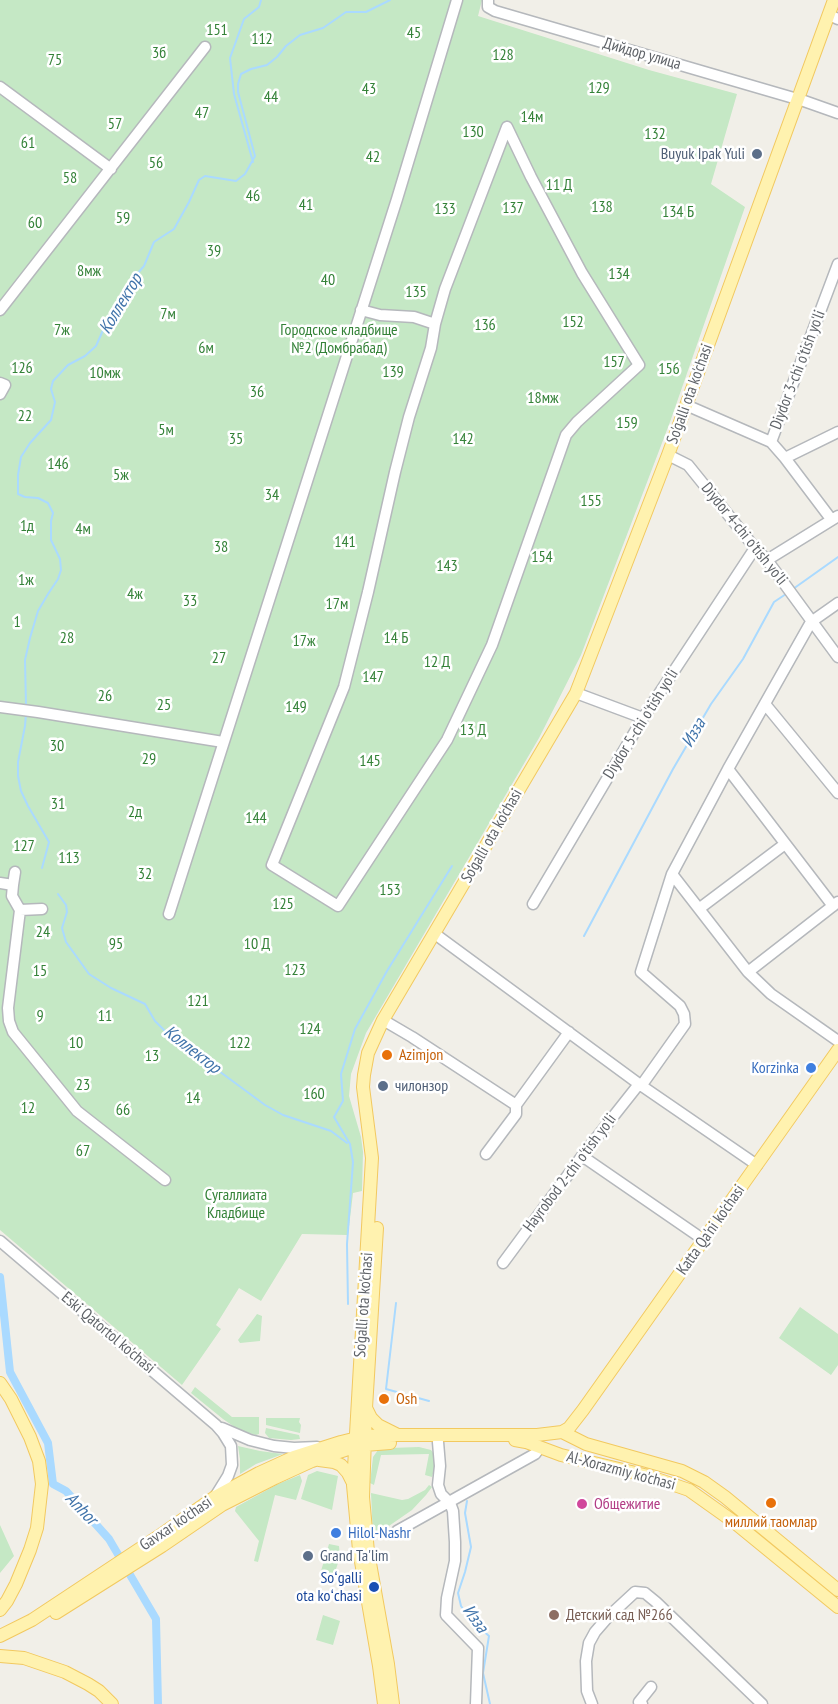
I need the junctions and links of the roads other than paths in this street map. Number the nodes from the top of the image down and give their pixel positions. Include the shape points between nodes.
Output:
1 (457, 0) edge
2 (488, 0) edge
3 (834, 0) edge
4 (835, 15) edge
5 (205, 47) dead end
6 (0, 87) edge
7 (801, 100) junction
8 (838, 113) edge
9 (111, 169) junction
10 (838, 264) edge
11 (0, 310) edge
12 (361, 310) junction
13 (435, 324) junction
14 (0, 382) edge
15 (0, 394) edge
16 (688, 406) junction
17 (838, 432) edge
18 (771, 442) junction
19 (671, 456) junction
20 (785, 459) junction
21 (835, 518) edge
22 (755, 548) junction
23 (767, 560) junction
24 (838, 603) edge
25 (811, 622) junction
26 (838, 657) edge
27 (580, 695) junction
28 (765, 704) junction
29 (0, 707) edge
30 (643, 718) junction
31 (223, 741) junction
32 (728, 769) junction
33 (838, 794) edge
34 (785, 844) junction
35 (15, 872) dead end
36 (672, 874) junction
37 (0, 883) edge
38 (13, 885) junction
39 (533, 904) dead end
40 (835, 904) edge
41 (700, 908) junction
42 (42, 909) dead end
43 (20, 910) junction
44 (169, 914) dead end
45 (438, 936) junction
46 (748, 972) junction
47 (387, 1022) junction
48 (569, 1032) junction
49 (838, 1041) edge
50 (838, 1050) edge
51 (640, 1085) junction
52 (516, 1105) junction
53 (486, 1154) dead end
54 (582, 1156) junction
55 (757, 1165) junction
56 (165, 1180) dead end
57 (704, 1240) junction
58 (0, 1241) edge
59 (503, 1263) dead end
60 (0, 1383) edge
61 (366, 1408) junction
62 (581, 1416) junction
63 (216, 1425) junction
64 (399, 1434) junction
65 (360, 1442) junction
66 (438, 1442) junction
67 (559, 1442) junction
68 (586, 1444) junction
69 (325, 1447) junction
70 (312, 1461) junction
71 (353, 1485) junction
72 (215, 1497) junction
73 (450, 1503) junction
74 (397, 1531) dead end
75 (133, 1559) junction
76 (114, 1571) junction
77 (838, 1590) edge
78 (838, 1607) edge
79 (0, 1610) edge
80 (0, 1636) edge
81 (0, 1644) edge
82 (0, 1656) edge
83 (651, 1687) dead end
84 (112, 1704) edge
85 (384, 1704) edge
86 (393, 1704) edge
87 (476, 1704) edge
88 (592, 1704) edge
89 (642, 1704) edge
90 (762, 1704) edge

1 - 12 street
2 - 7 street, Дийдор улица via 488,7 495,11
3 - 4 main road, So'galli ota ko'chasi
4 - 7 main road, So'galli ota ko'chasi
5 - 9 street
6 - 9 street
7 - 8 street, Дийдор улица
7 - 16 main road, So'galli ota ko'chasi
9 - 11 street
10 - 18 street, Diydor 3-chi o'tish yo'li
12 - 13 street
12 - 31 street
13 - 13 street via 344,687 272,865 338,906 447,740 492,645 566,435 639,365 582,273 507,127
14 - 15 street via 5,385
16 - 18 street
16 - 19 main road, So'galli ota ko'chasi
17 - 20 street
18 - 20 street
19 - 22 street, Diydor 4-chi o'tish yo'li via 688,465
19 - 27 main road, So'galli ota ko'chasi
20 - 21 street
21 - 23 street
22 - 23 street, Diydor 4-chi o'tish yo'li
22 - 30 street, Diydor 5-chi o'tish yo'li
23 - 25 street, Diydor 4-chi o'tish yo'li
24 - 25 street
25 - 26 street, Diydor 4-chi o'tish yo'li
25 - 28 street
27 - 30 street
27 - 45 main road, So'galli ota ko'chasi
28 - 32 street
28 - 33 street
29 - 31 street
30 - 39 street, Diydor 5-chi o'tish yo'li
31 - 44 street
32 - 34 street
32 - 36 street
34 - 40 street
34 - 41 street
35 - 38 street
36 - 41 street
36 - 51 street, Hayrobod 2-chi o'tish yo'li via 641,972 680,1006 685,1024
37 - 38 street
38 - 43 street via 12,896
40 - 46 street
41 - 46 street
42 - 43 street
43 - 56 street via 8,1008 13,1032 77,1111
45 - 47 main road, So'galli ota ko'chasi
45 - 48 street
46 - 49 street
47 - 52 street
47 - 61 main road, So'galli ota ko'chasi via 375,1054 370,1087 381,1158
47 - 65 main road, So'galli ota ko'chasi via 368,1053 363,1087 372,1158
48 - 51 street
48 - 52 street
50 - 55 main road, Katta Qa'ni ko'chasi
51 - 54 street, Hayrobod 2-chi o'tish yo'li
51 - 55 street
52 - 53 street via 516,1114
54 - 57 street
54 - 59 street, Hayrobod 2-chi o'tish yo'li
55 - 57 main road, Katta Qa'ni ko'chasi
57 - 62 main road, Katta Qa'ni ko'chasi
58 - 63 street, Eski Qatortol ko'chasi
60 - 79 main road via 30,1437 42,1484 30,1550
61 - 64 main road via 378,1425
61 - 65 main road, So'galli ota ko'chasi
62 - 67 main road, Katta Qa'ni ko'chasi
62 - 68 main road via 579,1432
63 - 69 street, Eski Qatortol ko'chasi via 268,1445
63 - 72 street, Eski Qatortol ko'chasi via 229,1442 233,1460
64 - 65 main road, Al-Xorazmiy ko'chasi
64 - 67 main road, Al-Xorazmiy ko'chasi
65 - 66 main road, Al-Xorazmiy ko'chasi
65 - 69 main road, Gavxar ko'chasi
65 - 70 main road, Gavxar ko'chasi
65 - 71 main road, So'galli ota ko'chasi
65 - 86 main road, So'galli ota ko'chasi via 365,1526
66 - 67 main road, Al-Xorazmiy ko'chasi
66 - 73 street via 438,1485
67 - 68 main road, Al-Xorazmiy ko'chasi
67 - 73 street
67 - 78 main road, Al-Xorazmiy ko'chasi via 689,1490
68 - 77 main road, Al-Xorazmiy ko'chasi via 699,1479
69 - 72 main road, Gavxar ko'chasi via 276,1465
70 - 71 main road via 341,1465
70 - 75 main road, Gavxar ko'chasi via 222,1505
71 - 85 main road, So'galli ota ko'chasi via 359,1550
72 - 75 main road, Gavxar ko'chasi
73 - 74 street
73 - 87 street via 455,1561 446,1615 478,1648
75 - 76 main road, Gavxar ko'chasi
76 - 80 main road, Gavxar ko'chasi
76 - 81 main road, Gavxar ko'chasi via 32,1628
82 - 84 main road via 30,1660 65,1672 88,1683
83 - 89 street via 639,1702
88 - 90 street via 586,1661 589,1643 635,1592 645,1593

